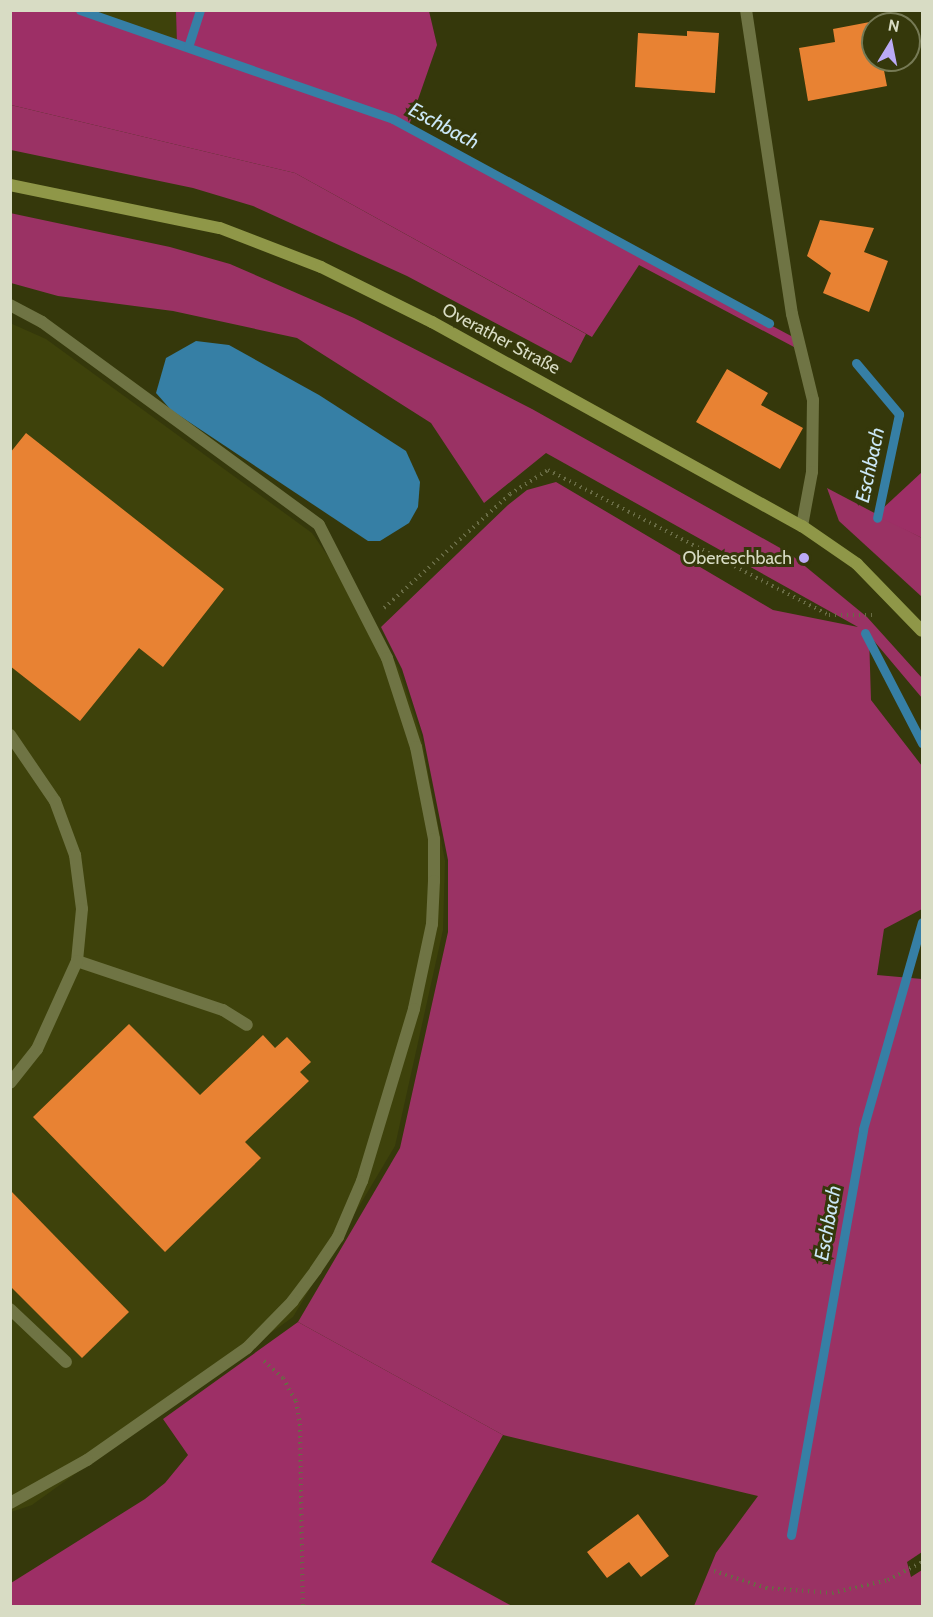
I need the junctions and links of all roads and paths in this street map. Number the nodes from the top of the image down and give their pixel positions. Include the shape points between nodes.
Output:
1 (746, 10) edge
2 (10, 185) edge
3 (10, 305) edge
4 (802, 526) junction
5 (910, 615) junction
6 (368, 622) junction
7 (922, 631) edge
8 (10, 735) edge
9 (77, 961) junction
10 (248, 1025) dead end
11 (10, 1083) edge
12 (10, 1309) edge
13 (247, 1348) junction
14 (66, 1362) dead end
15 (10, 1503) edge
16 (922, 1562) edge
17 (714, 1571) dead end
18 (303, 1606) edge

1 - 4 street via 792,314 813,400 812,472
2 - 4 main road, Overather Straße via 220,228 321,267 432,322
3 - 6 street via 42,322 319,525
4 - 5 main road, Overather Straße via 857,564
5 - 6 path via 829,615 548,470 510,494
5 - 7 main road, Overather Straße
6 - 13 street via 387,658 416,747 434,839 432,924 414,1009 362,1181 338,1237 293,1301
8 - 9 street via 56,801 75,855 82,909
9 - 10 street via 223,1010
9 - 11 street via 37,1049
12 - 14 street
13 - 15 street via 87,1460
13 - 18 path via 283,1378 296,1401 302,1458
16 - 17 path via 888,1580 832,1593 766,1588

